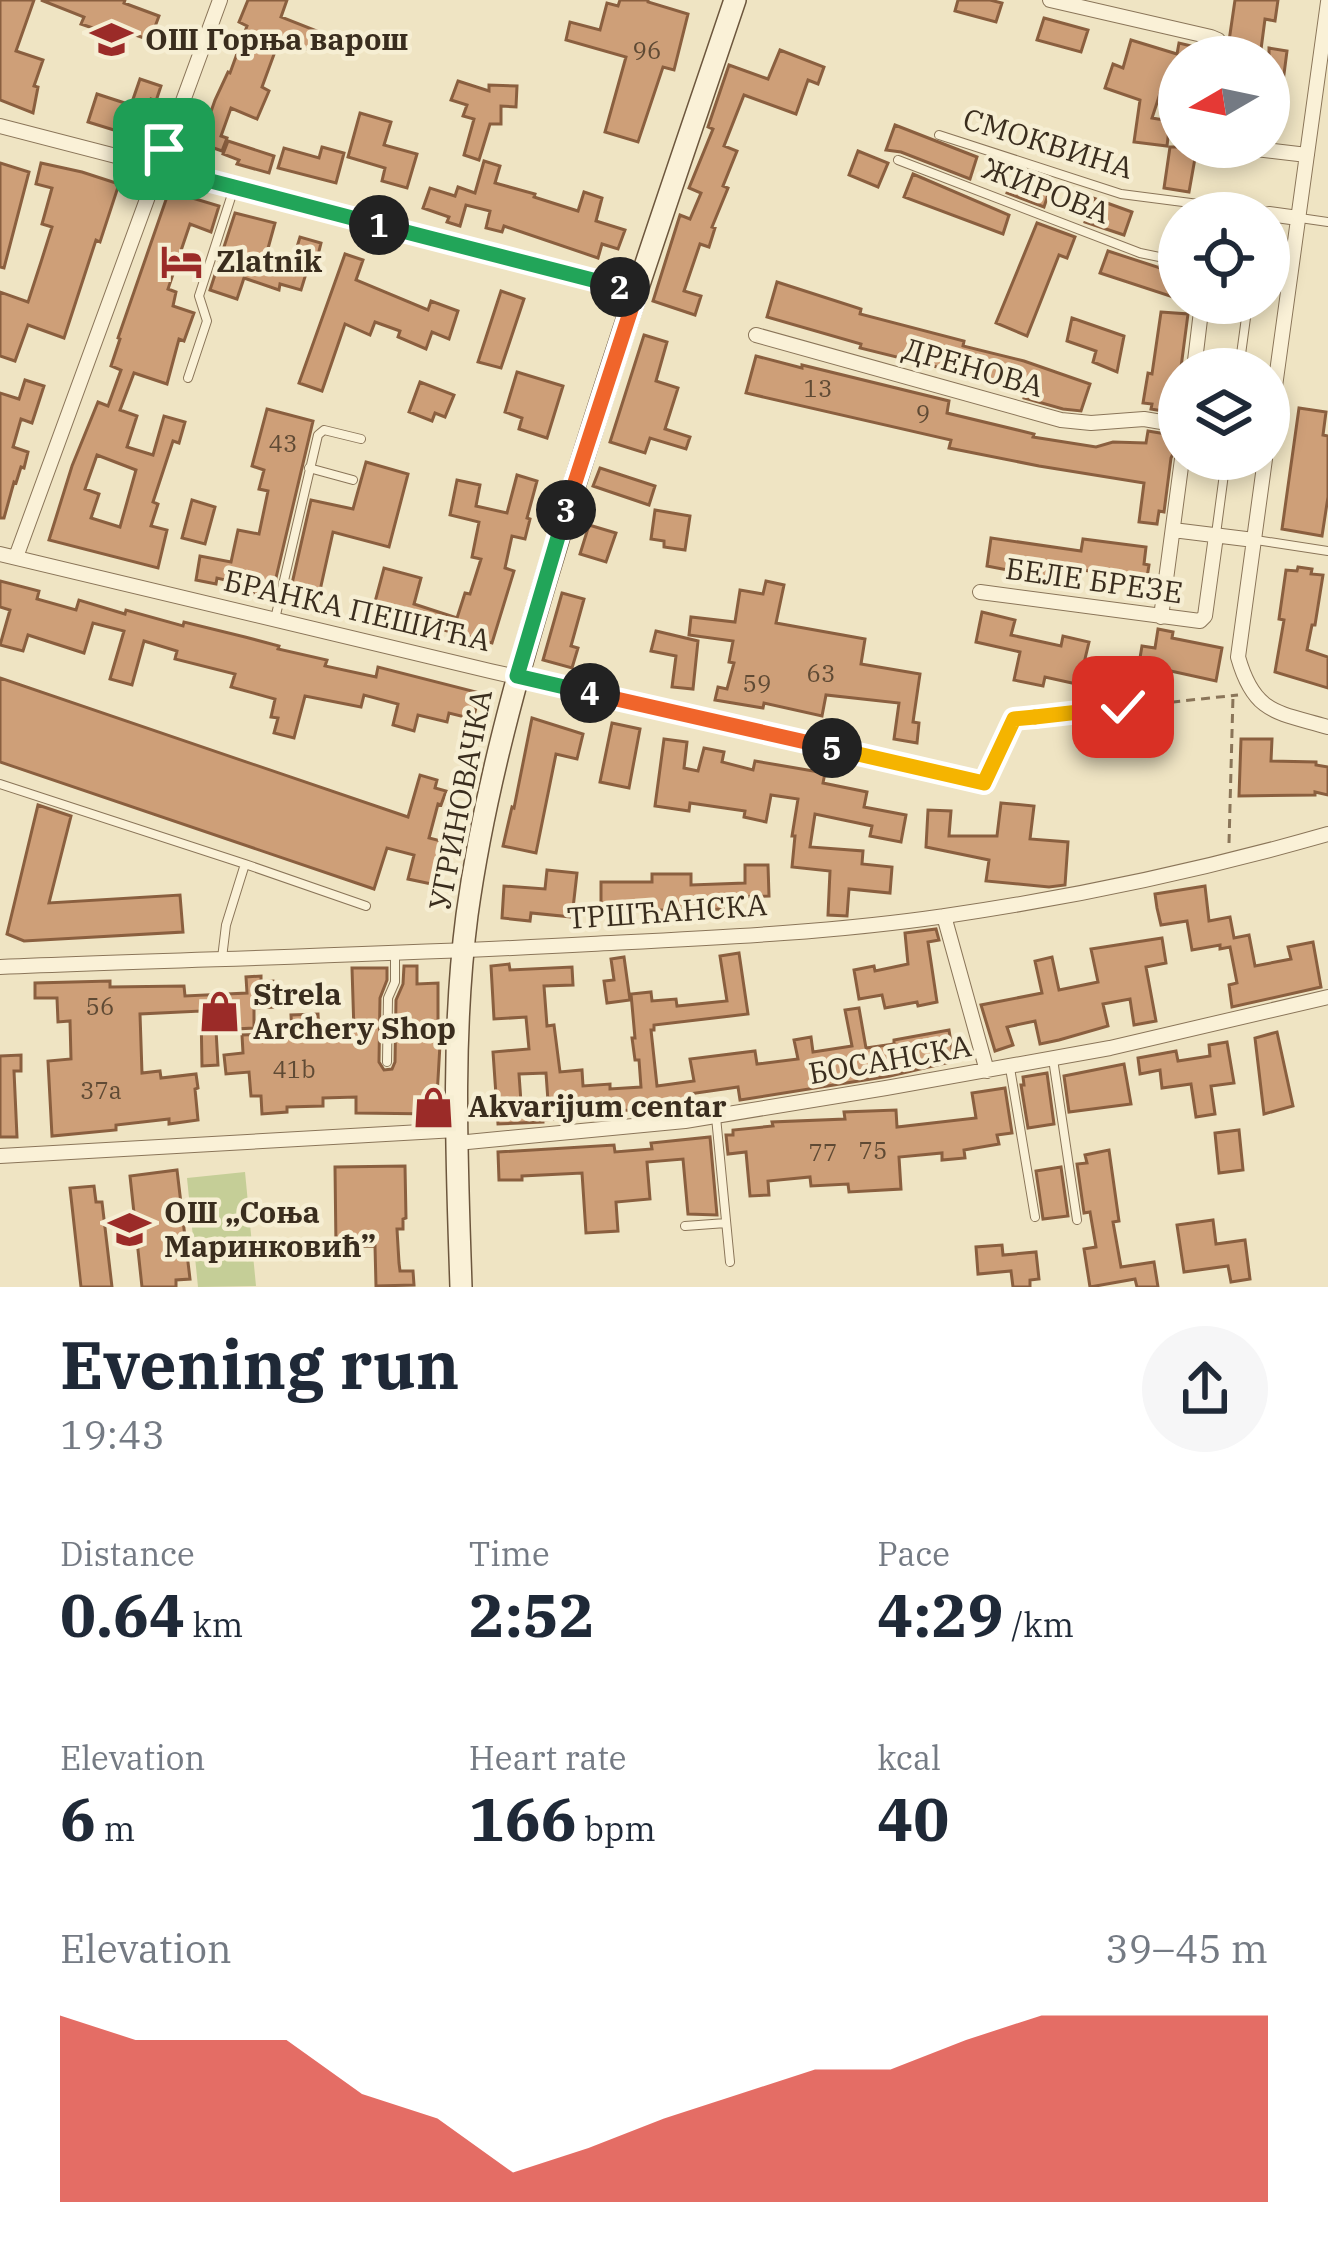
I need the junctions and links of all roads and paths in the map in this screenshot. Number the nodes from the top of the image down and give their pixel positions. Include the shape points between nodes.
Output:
1 (220, 0) edge
2 (735, 0) edge
3 (1050, 0) edge
4 (1328, 2) edge
5 (1207, 36) edge
6 (0, 126) edge
7 (939, 135) dead end
8 (1290, 153) edge
9 (1306, 155) junction
10 (898, 160) dead end
11 (157, 167) junction
12 (234, 188) junction
13 (1158, 200) edge
14 (1290, 217) edge
15 (1298, 218) junction
16 (1328, 222) edge
17 (1158, 257) edge
18 (637, 291) junction
19 (756, 335) dead end
20 (1280, 348) edge
21 (188, 378) dead end
22 (1158, 421) edge
23 (361, 440) dead end
24 (309, 468) junction
25 (353, 480) dead end
26 (1179, 480) edge
27 (1223, 480) edge
28 (1262, 480) edge
29 (1173, 530) junction
30 (1216, 536) junction
31 (1254, 540) junction
32 (1328, 551) edge
33 (8, 556) edge
34 (980, 592) dead end
35 (1161, 617) junction
36 (274, 619) junction
37 (517, 676) junction
38 (1252, 694) junction
39 (1233, 695) junction
40 (1328, 727) edge
41 (984, 783) joint
42 (0, 784) edge
43 (1328, 834) edge
44 (1228, 862) junction
45 (245, 864) junction
46 (366, 906) dead end
47 (944, 916) junction
48 (464, 952) junction
49 (394, 954) junction
50 (222, 958) junction
51 (0, 967) edge
52 (1328, 997) edge
53 (1053, 1058) junction
54 (387, 1062) dead end
55 (1010, 1066) junction
56 (987, 1071) junction
57 (716, 1116) junction
58 (456, 1136) junction
59 (0, 1156) edge
60 (1034, 1217) dead end
61 (1077, 1220) dead end
62 (726, 1222) junction
63 (685, 1226) dead end
64 (730, 1262) dead end
65 (461, 1287) edge

1 - 11 street
2 - 18 main road, УГРИНОВАЧКА
3 - 5 street
4 - 9 street
6 - 11 street
7 - 13 lane, СМОКВИНА
8 - 9 street
9 - 15 street
10 - 17 lane, ЖИРОВА
11 - 12 street
11 - 33 street
12 - 18 street
12 - 21 lane via 199,296 207,321
14 - 15 street
15 - 16 lane
15 - 20 street
18 - 37 main road, УГРИНОВАЧКА
19 - 22 street, ДРЕНОВА via 1060,420
23 - 24 lane via 320,431
24 - 25 lane
24 - 36 lane
26 - 29 street
27 - 30 lane
28 - 31 street
29 - 30 street
29 - 35 street
30 - 31 street
30 - 35 street, БЕЛЕ БРЕЗЕ via 1205,616
31 - 32 lane
31 - 38 street via 1238,645
33 - 36 street, БРАНКА ПЕШИЋА
34 - 35 street, БЕЛЕ БРЕЗЕ
36 - 37 street, БРАНКА ПЕШИЋА
37 - 41 street, БРАНКА ПЕШИЋА
37 - 48 main road, УГРИНОВАЧКА
38 - 39 path
38 - 40 street via 1275,712
39 - 41 path via 1014,719
39 - 44 path
42 - 45 lane
43 - 44 street, ТРШЋАНСКА
44 - 47 street, ТРШЋАНСКА
45 - 46 lane
45 - 50 lane
47 - 48 street, ТРШЋАНСКА
47 - 56 street
48 - 49 street, ТРШЋАНСКА
48 - 58 main road, УГРИНОВАЧКА
49 - 50 street, ТРШЋАНСКА
49 - 54 lane
50 - 51 street, ТРШЋАНСКА
52 - 53 street, БОСАНСКА
53 - 55 street, БОСАНСКА
53 - 61 lane
55 - 56 street, БОСАНСКА
55 - 60 lane
56 - 57 street, БОСАНСКА
57 - 58 street, БОСАНСКА
57 - 62 lane
58 - 59 street, БОСАНСКА
58 - 65 main road, УГРИНОВАЧКА
62 - 63 lane
62 - 64 lane

